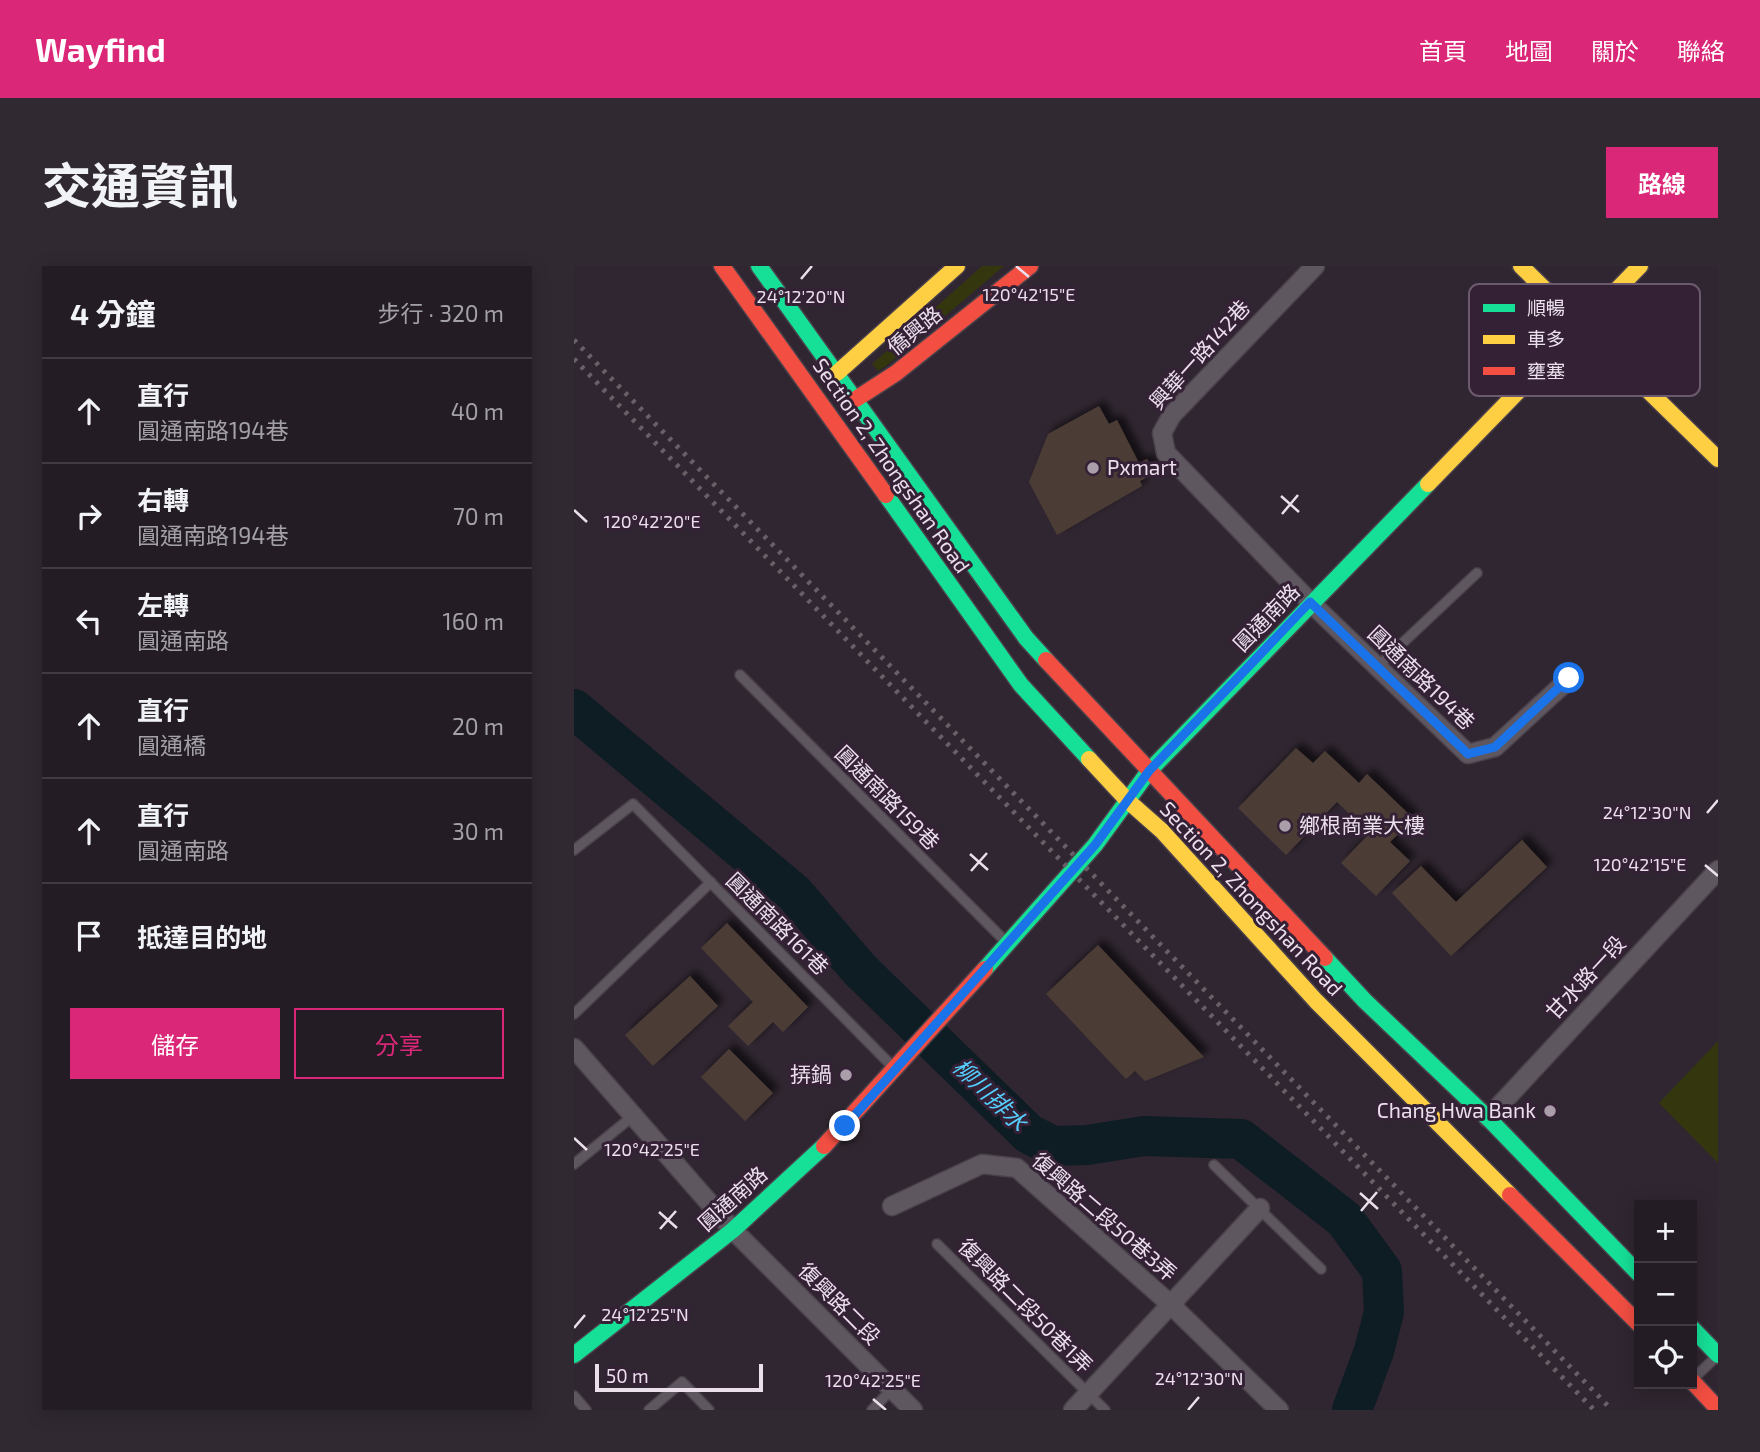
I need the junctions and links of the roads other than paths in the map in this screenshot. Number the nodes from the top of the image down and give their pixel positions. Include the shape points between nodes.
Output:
1 (722, 266) edge
2 (760, 266) edge
3 (957, 266) edge
4 (1030, 266) edge
5 (1315, 266) edge
6 (1521, 266) edge
7 (1640, 266) edge
8 (1539, 284) edge
9 (1623, 284) edge
10 (837, 373) junction
11 (1515, 396) edge
12 (1654, 396) edge
13 (856, 399) junction
14 (1718, 459) edge
15 (1476, 573) dead end
16 (1310, 602) junction
17 (1377, 667) junction
18 (740, 676) dead end
19 (1569, 678) dead end
20 (1149, 771) junction
21 (1128, 801) junction
22 (574, 850) edge
23 (1718, 870) edge
24 (711, 882) junction
25 (1009, 944) junction
26 (574, 1014) edge
27 (574, 1048) edge
28 (900, 1063) junction
29 (634, 1116) junction
30 (1488, 1118) junction
31 (574, 1164) edge
32 (1214, 1165) dead end
33 (892, 1206) dead end
34 (1260, 1208) junction
35 (733, 1230) junction
36 (937, 1244) dead end
37 (1321, 1269) dead end
38 (1634, 1269) edge
39 (1169, 1303) junction
40 (1634, 1319) edge
41 (1697, 1333) edge
42 (574, 1355) edge
43 (1718, 1355) edge
44 (1697, 1376) edge
45 (1697, 1386) edge
46 (892, 1389) junction
47 (1088, 1393) junction
48 (574, 1395) edge
49 (1718, 1409) edge
50 (586, 1410) edge
51 (649, 1410) edge
52 (709, 1410) edge
53 (872, 1410) edge
54 (913, 1410) edge
55 (1073, 1410) edge
56 (1105, 1410) edge
57 (1279, 1410) edge

1 - 21 main road, Section 2, Zhongshan Road via 1021,685
2 - 10 main road, Section 2, Zhongshan Road
3 - 10 main road, 僑興路
4 - 13 main road, 僑興路 via 896,373
5 - 16 street, 興華一路142巷 via 1172,415 1162,433 1166,453
6 - 8 main road
7 - 9 main road, 圓通南路
10 - 13 main road, Section 2, Zhongshan Road
11 - 16 main road, 圓通南路
12 - 14 main road
13 - 20 main road, Section 2, Zhongshan Road via 1026,638
15 - 17 lane
16 - 17 street, 圓通南路194巷
16 - 20 main road, 圓通南路
17 - 19 street, 圓通南路194巷 via 1468,754 1495,747
18 - 25 lane, 圓通南路159巷
20 - 21 main road, 圓通南路
20 - 30 main road, Section 2, Zhongshan Road via 1365,1001
21 - 25 main road, 圓通南路
21 - 40 main road, Section 2, Zhongshan Road via 1162,831 1316,1001
22 - 24 lane, 圓通南路161巷 via 633,804
23 - 30 street, 甘水路一段
24 - 26 lane
24 - 28 lane, 圓通南路161巷
25 - 28 main road, 圓通南路
27 - 29 street, 復興路二段
28 - 35 main road, 圓通南路 via 845,1126
29 - 31 lane
29 - 35 street, 復興路二段
30 - 38 main road, Section 2, Zhongshan Road
32 - 34 lane
33 - 39 street, 復興路二段50巷3弄 via 982,1164 1017,1168
34 - 37 lane
34 - 39 street
35 - 42 main road, 圓通南路
35 - 46 street, 復興路二段
36 - 47 lane, 復興路二段50巷1弄
39 - 47 street
39 - 57 street, 復興路二段50巷3弄
41 - 43 main road
43 - 44 lane
45 - 49 main road
46 - 53 lane
46 - 54 street, 復興路二段
47 - 55 street
47 - 56 lane, 復興路二段50巷1弄
48 - 50 lane
51 - 52 lane via 682,1382

